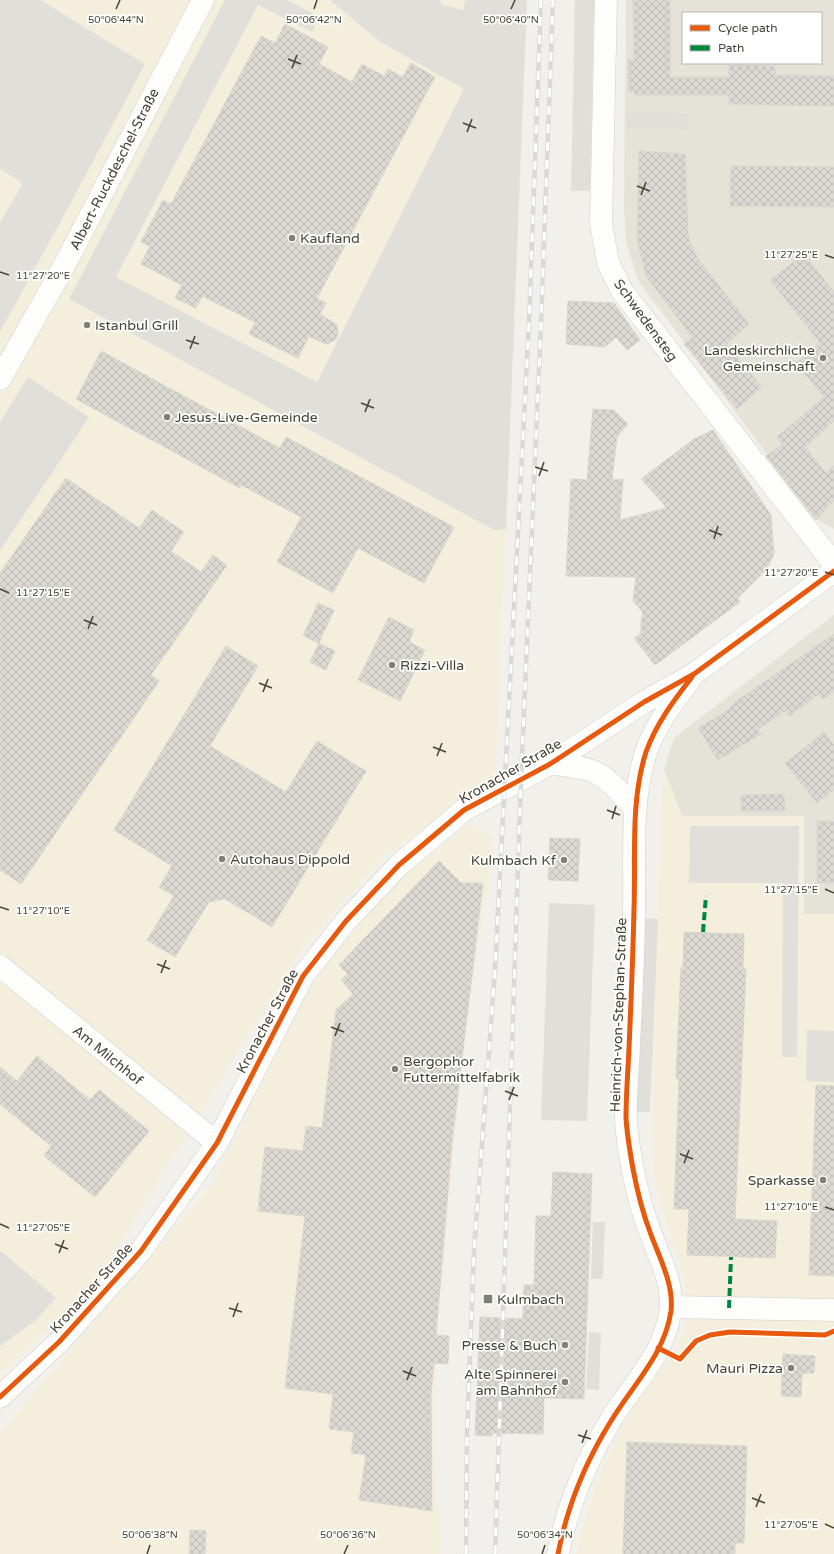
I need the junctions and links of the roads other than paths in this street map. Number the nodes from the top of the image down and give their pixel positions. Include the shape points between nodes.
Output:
1 (203, 0) edge
2 (606, 0) edge
3 (0, 379) edge
4 (834, 564) edge
5 (834, 571) edge
6 (694, 674) junction
7 (550, 764) junction
8 (635, 809) junction
9 (0, 966) edge
10 (217, 1143) junction
11 (671, 1307) junction
12 (834, 1310) edge
13 (0, 1397) edge
14 (558, 1554) edge

1 - 3 street, Albert-Ruckdeschel-Straße via 64,266
2 - 4 street, Schwedensteg via 601,223 608,263 622,292
5 - 6 street, Kronacher Straße
6 - 7 street, Kronacher Straße via 644,702
6 - 8 street, Heinrich-von-Stephan-Straße via 657,727 647,751 637,788
7 - 8 street, Kronacher Straße via 590,769 614,785
7 - 10 street, Kronacher Straße via 464,810 399,865 346,921 304,976
8 - 11 street, Heinrich-von-Stephan-Straße via 626,1120 636,1185 649,1230 671,1289
9 - 10 street, Am Milchhof
10 - 13 street, Kronacher Straße via 141,1251 59,1342
11 - 12 street
11 - 14 street, Heinrich-von-Stephan-Straße via 658,1348 639,1381 611,1420 582,1475

